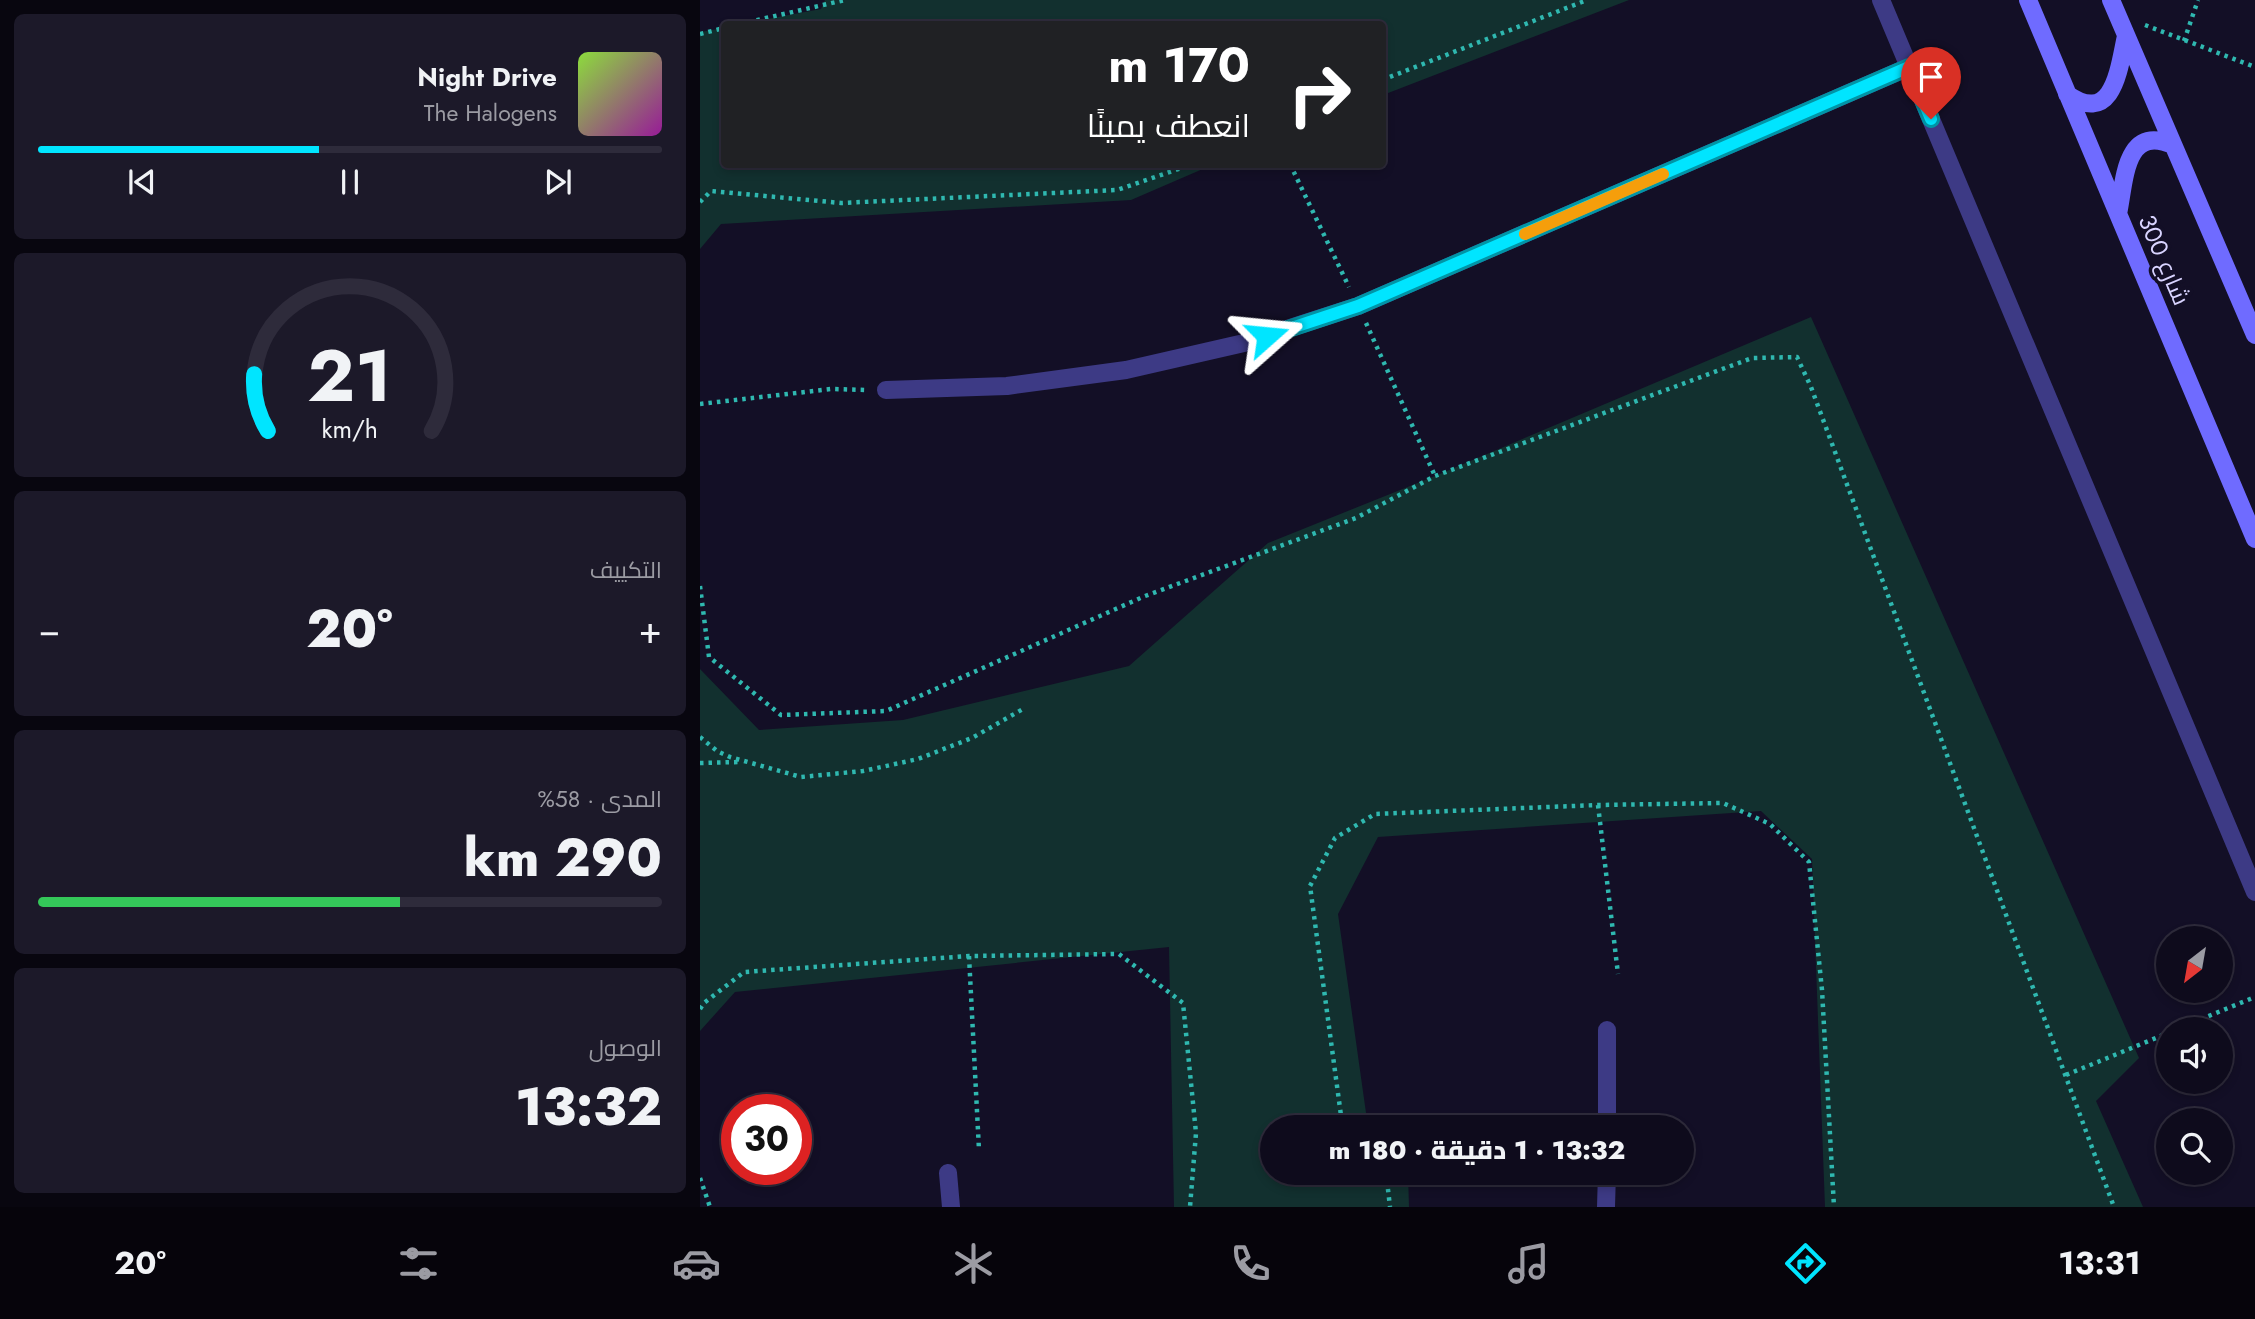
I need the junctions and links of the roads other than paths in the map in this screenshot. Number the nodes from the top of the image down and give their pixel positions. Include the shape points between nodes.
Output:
1 (1881, 0) edge
2 (2028, 0) edge
3 (2114, 7) edge
4 (2126, 35) junction
5 (1909, 67) junction
6 (2067, 94) junction
7 (2173, 145) junction
8 (2118, 214) junction
9 (2255, 335) edge
10 (886, 390) road end
11 (2255, 539) edge
12 (2255, 892) edge
13 (1607, 1030) dead end
14 (1607, 1115) edge
15 (948, 1172) dead end
16 (1606, 1185) edge
17 (951, 1207) edge
18 (1606, 1207) edge

1 - 5 street
2 - 6 street, شارع 300
3 - 4 street
4 - 6 street via 2111,93 2089,103
4 - 7 street
5 - 10 street via 1358,306 1244,343 1113,372 1007,386
5 - 12 street
6 - 8 street, شارع 300
7 - 8 street via 2154,139 2136,147
7 - 9 street
8 - 11 street, شارع 300
13 - 14 street
15 - 17 street
16 - 18 street

